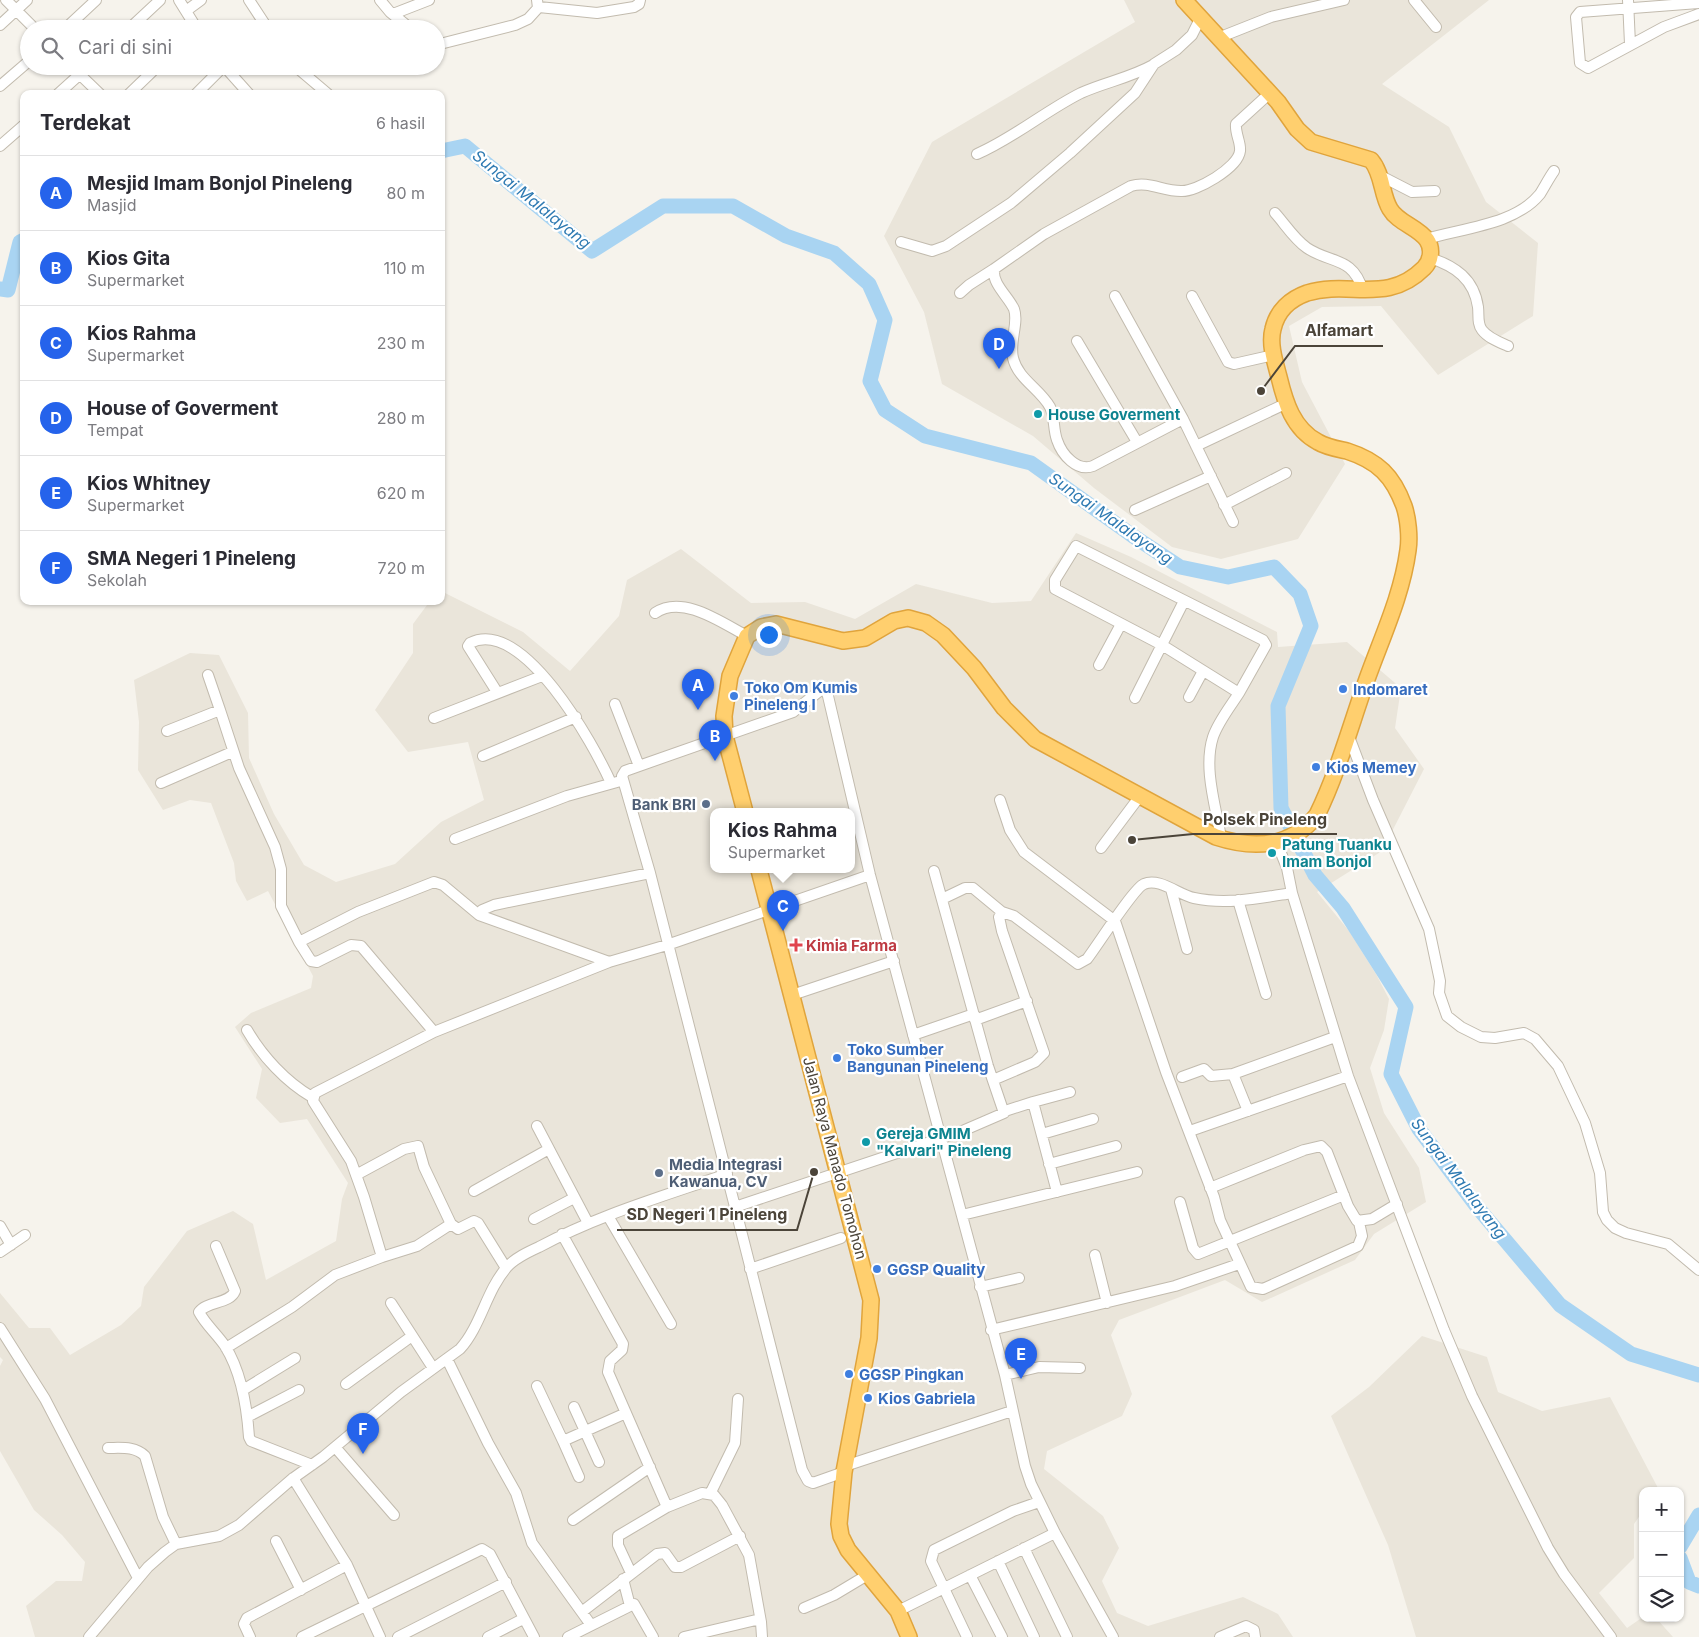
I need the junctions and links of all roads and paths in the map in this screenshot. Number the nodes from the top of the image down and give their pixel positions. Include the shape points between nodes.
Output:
1 (6, 0) edge
2 (27, 0) edge
3 (96, 0) edge
4 (160, 0) edge
5 (179, 0) edge
6 (201, 0) edge
7 (249, 0) edge
8 (380, 0) edge
9 (429, 0) edge
10 (640, 0) edge
11 (1184, 0) edge
12 (1344, 0) edge
13 (1414, 0) edge
14 (538, 3) edge
15 (1699, 3) edge
16 (1628, 4) edge
17 (16, 11) junction
18 (186, 11) junction
19 (393, 14) junction
20 (1699, 14) edge
21 (1200, 19) junction
22 (26, 20) edge
23 (75, 20) edge
24 (139, 20) edge
25 (192, 20) edge
26 (262, 20) edge
27 (401, 20) edge
28 (0, 25) edge
29 (1436, 27) dead end
30 (1218, 38) junction
31 (445, 43) edge
32 (1630, 44) junction
33 (1154, 64) junction
34 (20, 69) edge
35 (80, 75) joint
36 (149, 75) edge
37 (215, 75) edge
38 (232, 75) edge
39 (306, 75) edge
40 (0, 86) edge
41 (63, 90) edge
42 (96, 90) edge
43 (133, 90) edge
44 (200, 90) edge
45 (245, 90) edge
46 (323, 90) edge
47 (1270, 93) junction
48 (20, 128) edge
49 (0, 146) edge
50 (977, 154) dead end
51 (1554, 171) dead end
52 (1379, 175) junction
53 (1436, 191) dead end
54 (1275, 213) dead end
55 (1426, 239) junction
56 (901, 242) dead end
57 (1430, 258) junction
58 (994, 269) junction
59 (1363, 290) junction
60 (960, 293) dead end
61 (1115, 296) dead end
62 (1192, 296) dead end
63 (1077, 341) dead end
64 (1508, 346) dead end
65 (1274, 356) junction
66 (1285, 404) junction
67 (1182, 419) junction
68 (1137, 442) junction
69 (1196, 446) junction
70 (1286, 473) dead end
71 (1211, 476) junction
72 (1224, 505) junction
73 (1136, 510) dead end
74 (1232, 522) dead end
75 (1184, 601) junction
76 (655, 613) dead end
77 (1121, 624) junction
78 (748, 636) junction
79 (1162, 645) junction
80 (1099, 665) dead end
81 (1203, 671) junction
82 (208, 675) dead end
83 (542, 676) junction
84 (497, 692) junction
85 (1239, 693) junction
86 (1190, 697) dead end
87 (1135, 698) dead end
88 (615, 704) dead end
89 (220, 710) junction
90 (576, 717) junction
91 (434, 718) dead end
92 (167, 731) dead end
93 (1348, 734) junction
94 (725, 736) junction
95 (232, 752) junction
96 (483, 756) dead end
97 (639, 766) junction
98 (623, 780) junction
99 (610, 783) junction
100 (161, 784) dead end
101 (1140, 796) junction
102 (1000, 800) dead end
103 (743, 808) edge
104 (854, 808) edge
105 (855, 812) edge
106 (1221, 838) junction
107 (455, 839) dead end
108 (1281, 842) junction
109 (1101, 848) dead end
110 (934, 871) dead end
111 (650, 873) junction
112 (760, 873) edge
113 (870, 875) junction
114 (1171, 889) junction
115 (1292, 893) junction
116 (942, 899) junction
117 (1238, 900) junction
118 (770, 910) junction
119 (1002, 912) junction
120 (479, 915) junction
121 (1115, 921) junction
122 (299, 942) junction
123 (667, 945) junction
124 (1187, 949) dead end
125 (894, 961) junction
126 (609, 962) junction
127 (1266, 994) dead end
128 (792, 995) junction
129 (1027, 1001) junction
130 (975, 1017) junction
131 (247, 1030) dead end
132 (434, 1032) junction
133 (913, 1035) junction
134 (1335, 1037) junction
135 (1233, 1074) junction
136 (1348, 1076) junction
137 (1182, 1077) dead end
138 (993, 1080) junction
139 (1070, 1092) dead end
140 (312, 1097) junction
141 (1033, 1102) junction
142 (1005, 1111) junction
143 (1248, 1111) junction
144 (1093, 1120) dead end
145 (537, 1126) dead end
146 (1190, 1131) junction
147 (1042, 1134) junction
148 (940, 1139) junction
149 (1116, 1146) dead end
150 (549, 1149) junction
151 (1049, 1164) junction
152 (838, 1172) junction
153 (1137, 1172) dead end
154 (356, 1174) junction
155 (728, 1174) junction
156 (1210, 1188) junction
157 (474, 1191) dead end
158 (1057, 1192) junction
159 (1344, 1195) junction
160 (574, 1198) junction
161 (1180, 1202) dead end
162 (1397, 1204) junction
163 (735, 1208) junction
164 (962, 1215) junction
165 (608, 1216) junction
166 (534, 1219) dead end
167 (1359, 1222) junction
168 (588, 1223) junction
169 (451, 1224) junction
170 (0, 1226) edge
171 (562, 1234) junction
172 (25, 1235) dead end
173 (841, 1238) dead end
174 (1228, 1242) junction
175 (11, 1244) junction
176 (216, 1246) dead end
177 (0, 1252) edge
178 (1094, 1256) dead end
179 (382, 1257) junction
180 (1239, 1264) junction
181 (506, 1268) junction
182 (750, 1269) junction
183 (1699, 1270) edge
184 (1019, 1278) dead end
185 (980, 1287) junction
186 (391, 1303) dead end
187 (1107, 1303) junction
188 (672, 1324) dead end
189 (0, 1328) edge
190 (991, 1330) junction
191 (412, 1336) junction
192 (226, 1348) junction
193 (295, 1358) dead end
194 (448, 1359) junction
195 (433, 1368) junction
196 (1080, 1368) dead end
197 (1005, 1375) junction
198 (346, 1384) dead end
199 (537, 1386) dead end
200 (243, 1390) junction
201 (299, 1390) dead end
202 (738, 1399) dead end
203 (574, 1407) dead end
204 (1012, 1410) junction
205 (626, 1412) junction
206 (247, 1417) junction
207 (585, 1431) junction
208 (562, 1441) junction
209 (335, 1447) junction
210 (108, 1448) dead end
211 (599, 1462) dead end
212 (312, 1465) junction
213 (650, 1467) junction
214 (845, 1469) junction
215 (293, 1478) junction
216 (579, 1478) dead end
217 (710, 1494) junction
218 (1039, 1502) junction
219 (667, 1507) junction
220 (394, 1515) dead end
221 (573, 1520) dead end
222 (1055, 1533) junction
223 (740, 1536) junction
224 (276, 1541) dead end
225 (176, 1544) junction
226 (1024, 1548) junction
227 (998, 1561) junction
228 (348, 1565) junction
229 (868, 1574) junction
230 (970, 1575) junction
231 (627, 1576) junction
232 (138, 1578) junction
233 (506, 1582) junction
234 (944, 1588) junction
235 (301, 1590) junction
236 (366, 1606) junction
237 (630, 1606) junction
238 (804, 1608) dead end
239 (583, 1611) junction
240 (898, 1611) junction
241 (523, 1619) junction
242 (762, 1622) junction
243 (591, 1625) junction
244 (89, 1637) edge
245 (250, 1637) edge
246 (302, 1637) edge
247 (380, 1637) edge
248 (398, 1637) edge
249 (488, 1637) edge
250 (534, 1637) edge
251 (568, 1637) edge
252 (654, 1637) edge
253 (684, 1637) edge
254 (762, 1637) edge
255 (909, 1637) edge
256 (967, 1637) edge
257 (1002, 1637) edge
258 (1034, 1637) edge
259 (1067, 1637) edge
260 (1113, 1637) edge
261 (1220, 1637) edge
262 (1255, 1637) edge
263 (1611, 1637) edge

1 - 17 street
2 - 17 street
3 - 23 street
4 - 24 street
5 - 18 street
6 - 18 street
7 - 26 street
8 - 19 street
9 - 19 street
10 - 14 street via 634,7 597,13
11 - 21 highway
12 - 30 street via 1271,17
13 - 29 street
14 - 31 street via 528,19 514,25
15 - 16 street
16 - 32 street
16 - 32 street via 1578,13 1580,63 1588,68
17 - 22 street
17 - 28 street
18 - 25 street
19 - 27 street
20 - 32 street via 1664,26
21 - 30 highway
21 - 33 street via 1192,34 1176,50
30 - 47 highway
33 - 50 street via 1139,73 1082,93 1033,120 996,146
33 - 56 street via 1135,92 1070,154 963,237 932,251
34 - 40 street
35 - 41 street
35 - 42 street
36 - 43 street
37 - 44 street
38 - 45 street
39 - 46 street
47 - 52 highway via 1311,142 1371,160
47 - 58 street via 1236,124 1240,152 1231,166 1216,177 1184,192 1151,184 1131,186 1044,234
48 - 49 street
51 - 55 street via 1527,206 1506,218
52 - 53 street via 1412,192
52 - 55 highway via 1392,212
54 - 59 street via 1308,249 1352,269
55 - 57 highway
57 - 59 highway via 1422,270 1402,284 1383,290
57 - 64 street via 1456,268 1467,280 1472,286 1480,328
58 - 60 street via 968,284
58 - 68 street via 994,279 1016,316 1012,334 1013,360 1048,404 1057,441 1066,454 1076,465 1086,468
59 - 65 highway via 1315,291 1289,302 1273,328
61 - 67 street
62 - 65 street via 1228,362 1234,364
63 - 68 street
65 - 66 highway
66 - 69 street
66 - 93 highway via 1293,420 1318,442 1360,455 1386,471 1405,509 1408,548 1403,577
67 - 68 street
67 - 69 street
69 - 71 street
70 - 72 street
71 - 72 street
71 - 73 street
72 - 74 street
75 - 77 street via 1076,546 1055,580 1055,589
75 - 79 street
75 - 85 street via 1266,642 1259,661
76 - 78 street via 669,606 692,609
77 - 79 street
77 - 80 street
78 - 94 highway via 728,684
78 - 101 highway via 761,627 776,624 843,642 865,638 900,619 926,623 962,655 1030,735
79 - 81 street
79 - 87 street
81 - 85 street
81 - 86 street
82 - 89 street
83 - 84 street
83 - 84 street via 510,646 485,639 470,643 469,648
83 - 90 street
84 - 91 street
85 - 106 street via 1211,746 1211,773
88 - 97 street
89 - 92 street
89 - 95 street
90 - 96 street
90 - 99 street
93 - 108 highway via 1317,815 1303,829
93 - 183 street via 1429,929 1440,981 1439,993 1447,1016 1461,1028 1481,1037 1524,1033 1535,1039 1558,1066 1586,1123 1600,1172 1603,1212 1607,1220 1626,1234 1668,1244
94 - 97 street
94 - 103 highway
94 - 104 street via 797,710 817,692 826,691
95 - 100 street
95 - 122 street via 275,847 281,869 280,902
97 - 98 street via 625,771
98 - 99 street
98 - 111 street
99 - 107 street via 530,809
101 - 106 highway
101 - 109 street
102 - 121 street via 1010,830 1024,852
105 - 113 street
106 - 108 highway via 1244,844
108 - 115 street
110 - 116 street
111 - 120 street via 494,905
111 - 123 street
112 - 118 highway, Jalan Raya Manado Tomohon
113 - 118 street
113 - 125 street
114 - 117 street via 1200,899
114 - 121 street via 1157,882 1143,884
114 - 124 street
115 - 117 street
115 - 134 street
116 - 119 street via 965,888 973,888
116 - 130 street
117 - 127 street
118 - 123 street
118 - 128 highway, Jalan Raya Manado Tomohon
119 - 121 street via 1014,916 1078,964 1087,959
119 - 129 street via 1000,921
120 - 122 street via 443,885 434,882 358,912
120 - 126 street
121 - 146 street via 1166,1072
122 - 132 street via 315,963 350,945 364,948
123 - 126 street
123 - 155 street
125 - 128 street
125 - 133 street
126 - 132 street
128 - 152 highway, Jalan Raya Manado Tomohon
129 - 130 street
129 - 138 street via 1044,1052 1035,1062
130 - 133 street
130 - 138 street
131 - 140 street via 256,1046 277,1068
132 - 140 street
133 - 148 street
134 - 135 street
134 - 136 street
135 - 137 street via 1211,1076 1204,1069
135 - 143 street
136 - 143 street
136 - 162 street
138 - 142 street
139 - 141 street
140 - 154 street via 350,1158
141 - 142 street
141 - 147 street
142 - 148 street via 998,1117
143 - 146 street
144 - 147 street
145 - 150 street
146 - 156 street
147 - 151 street
148 - 152 street
148 - 164 street
149 - 151 street
150 - 157 street
150 - 160 street
151 - 158 street
152 - 163 street
152 - 214 highway, Jalan Raya Manado Tomohon via 871,1300 869,1338
153 - 158 street
154 - 169 street via 404,1149 418,1146 424,1168
154 - 179 street
155 - 163 street
155 - 165 street
156 - 159 street via 1321,1146 1327,1152
156 - 174 street
158 - 164 street
159 - 167 street
159 - 174 street
160 - 166 street
160 - 168 street
161 - 174 street via 1198,1254
162 - 167 street via 1377,1217
162 - 263 street via 1444,1330 1508,1471 1554,1558
163 - 182 street
164 - 185 street
165 - 168 street
165 - 188 street
167 - 180 street via 1362,1239 1358,1246 1263,1289 1251,1287
168 - 171 street
169 - 179 street via 410,1249
169 - 181 street via 458,1229 478,1223
170 - 175 street
171 - 181 street
171 - 205 street via 623,1344 622,1350 610,1361 608,1370
172 - 175 street
173 - 182 street
174 - 180 street
175 - 177 street
176 - 192 street via 236,1291 233,1296 203,1307 199,1312
178 - 187 street
179 - 192 street via 335,1275 286,1311
180 - 187 street via 1175,1286
181 - 194 street via 467,1341
182 - 214 street via 803,1474 813,1483
184 - 185 street
185 - 190 street
186 - 191 street
187 - 190 street
189 - 232 street via 45,1399
190 - 197 street
191 - 195 street
191 - 198 street
192 - 200 street
193 - 200 street
194 - 195 street
194 - 239 street via 516,1493 532,1543
195 - 209 street
196 - 197 street via 1039,1367
197 - 204 street
199 - 208 street
200 - 206 street
201 - 206 street
202 - 217 street via 735,1443
203 - 207 street
204 - 214 street
204 - 218 street via 1025,1466
205 - 207 street
205 - 213 street
206 - 212 street via 251,1441
207 - 208 street
207 - 211 street
208 - 216 street
209 - 212 street
209 - 220 street
210 - 225 street via 140,1450 145,1456 162,1518
212 - 215 street
213 - 219 street
213 - 221 street
214 - 229 highway, Jalan Raya Manado Tomohon via 840,1532 848,1550
215 - 225 street via 247,1519 224,1534
215 - 228 street
217 - 219 street via 702,1493
217 - 223 street via 722,1504
218 - 222 street
218 - 234 street via 1013,1511 934,1550 931,1561
219 - 231 street via 618,1536
222 - 226 street
222 - 260 street
223 - 231 street via 680,1567 675,1567 661,1552
223 - 242 street via 749,1555
224 - 235 street
225 - 232 street
226 - 227 street
226 - 259 street
227 - 230 street
227 - 258 street
228 - 235 street
228 - 236 street
229 - 238 street via 834,1595
229 - 240 highway, Jalan Raya Manado Tomohon
230 - 234 street
230 - 257 street
231 - 237 street
231 - 239 street
232 - 244 street
233 - 236 street via 489,1553 479,1549
233 - 241 street
233 - 248 street
234 - 240 street
234 - 256 street
235 - 245 street via 245,1620
236 - 246 street
236 - 247 street
237 - 243 street
237 - 252 street via 635,1605 639,1610
239 - 243 street
240 - 255 highway, Jalan Raya Manado Tomohon
241 - 249 street
241 - 250 street
242 - 253 street via 748,1620
242 - 254 street
243 - 251 street
261 - 262 street via 1246,1626 1254,1630

